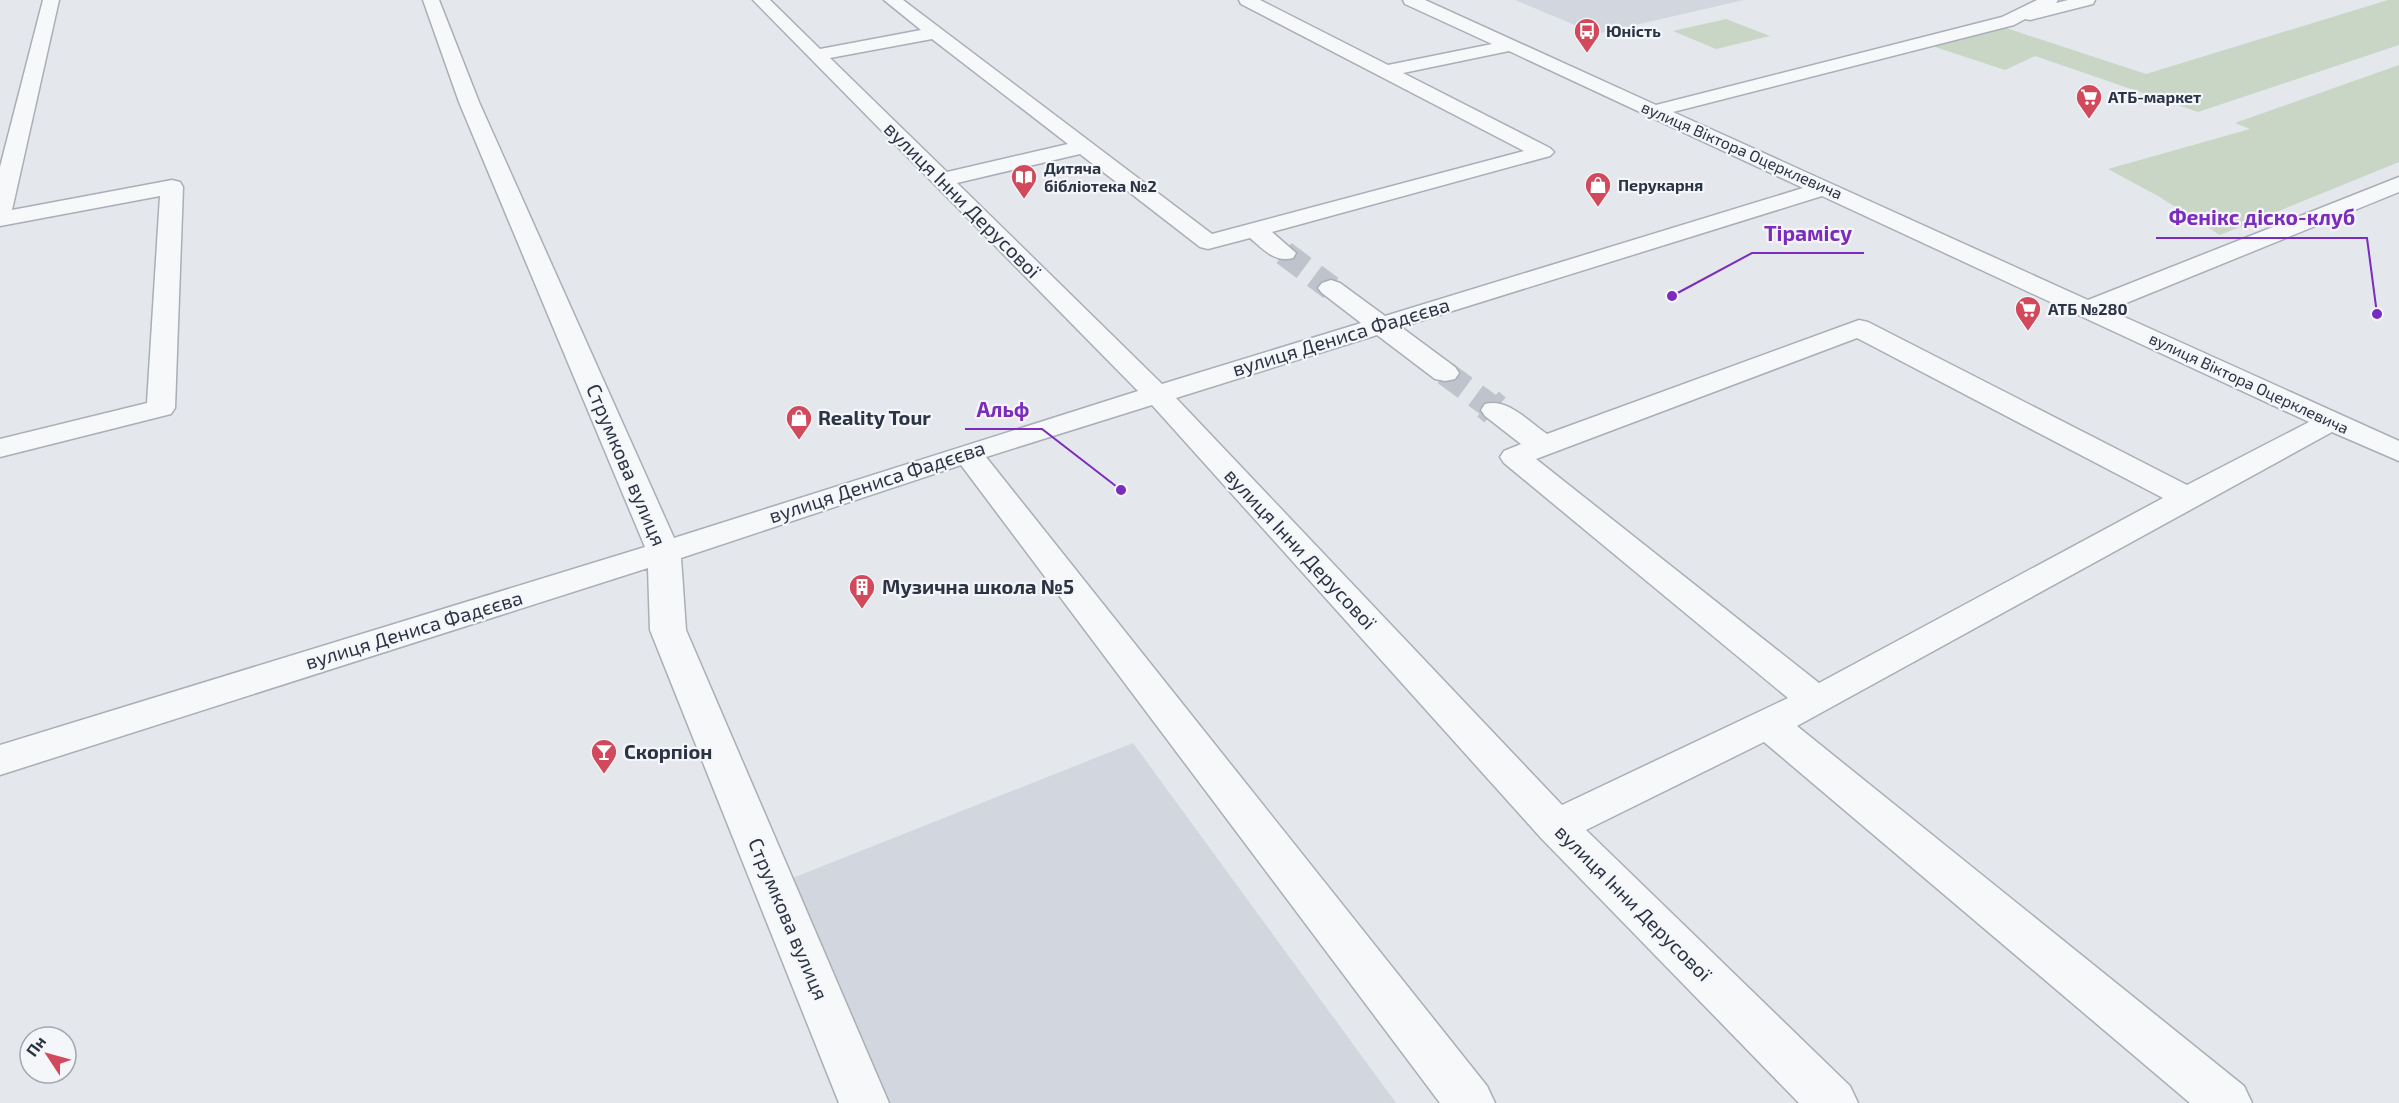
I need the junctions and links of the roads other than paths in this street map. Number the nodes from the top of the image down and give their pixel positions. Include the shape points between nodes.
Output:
1 (51, 0) edge
2 (431, 0) edge
3 (761, 0) edge
4 (892, 0) edge
5 (1247, 0) edge
6 (1411, 0) edge
7 (2050, 0) edge
8 (2087, 0) edge
9 (2008, 21) junction
10 (935, 33) junction
11 (1509, 46) junction
12 (816, 55) junction
13 (1384, 71) junction
14 (1654, 111) junction
15 (1084, 147) junction
16 (942, 180) junction
17 (2399, 184) edge
18 (1825, 188) junction
19 (0, 212) edge
20 (0, 219) edge
21 (1254, 230) junction
22 (1284, 253) tunnel mouth
23 (1331, 288) tunnel mouth
24 (2088, 309) junction
25 (1381, 325) junction
26 (1444, 373) tunnel mouth
27 (1157, 394) junction
28 (1495, 410) tunnel mouth
29 (2332, 421) junction
30 (1543, 446) junction
31 (0, 448) edge
32 (2399, 452) edge
33 (967, 453) junction
34 (2187, 498) junction
35 (664, 552) junction
36 (1816, 701) junction
37 (1768, 724) junction
38 (0, 760) edge
39 (1556, 826) junction
40 (864, 1103) edge
41 (1470, 1103) edge
42 (1833, 1103) edge
43 (2227, 1103) edge

1 - 19 street
2 - 35 street, Струмкова вулиця via 469,102
3 - 12 street, вулиця Інни Дерусової
4 - 10 street
5 - 13 street
6 - 11 street, вулиця Віктора Оцерклевича
7 - 9 street
8 - 9 street
9 - 14 street
10 - 12 street
10 - 15 street
11 - 13 street
11 - 14 street, вулиця Віктора Оцерклевича
12 - 16 street, вулиця Інни Дерусової
13 - 21 street via 1543,152
14 - 18 street, вулиця Віктора Оцерклевича
15 - 16 street
15 - 21 street via 1208,242
16 - 27 street, вулиця Інни Дерусової
17 - 24 street
18 - 24 street, вулиця Віктора Оцерклевича
18 - 25 street, вулиця Дениса Фадєєва
20 - 31 street via 172,187 161,408
21 - 22 street
23 - 25 street
24 - 29 street, вулиця Віктора Оцерклевича
25 - 26 street
25 - 27 street, вулиця Дениса Фадєєва
27 - 33 street, вулиця Дениса Фадєєва
27 - 39 street, вулиця Інни Дерусової
28 - 30 street
29 - 32 street, вулиця Віктора Оцерклевича
29 - 34 street
30 - 34 street via 1859,328
30 - 36 street via 1515,456
33 - 35 street, вулиця Дениса Фадєєва
33 - 41 street
34 - 36 street
35 - 38 street, вулиця Дениса Фадєєва
35 - 40 street, Струмкова вулиця via 668,630
36 - 37 street
37 - 39 street
37 - 43 street
39 - 42 street, вулиця Інни Дерусової

